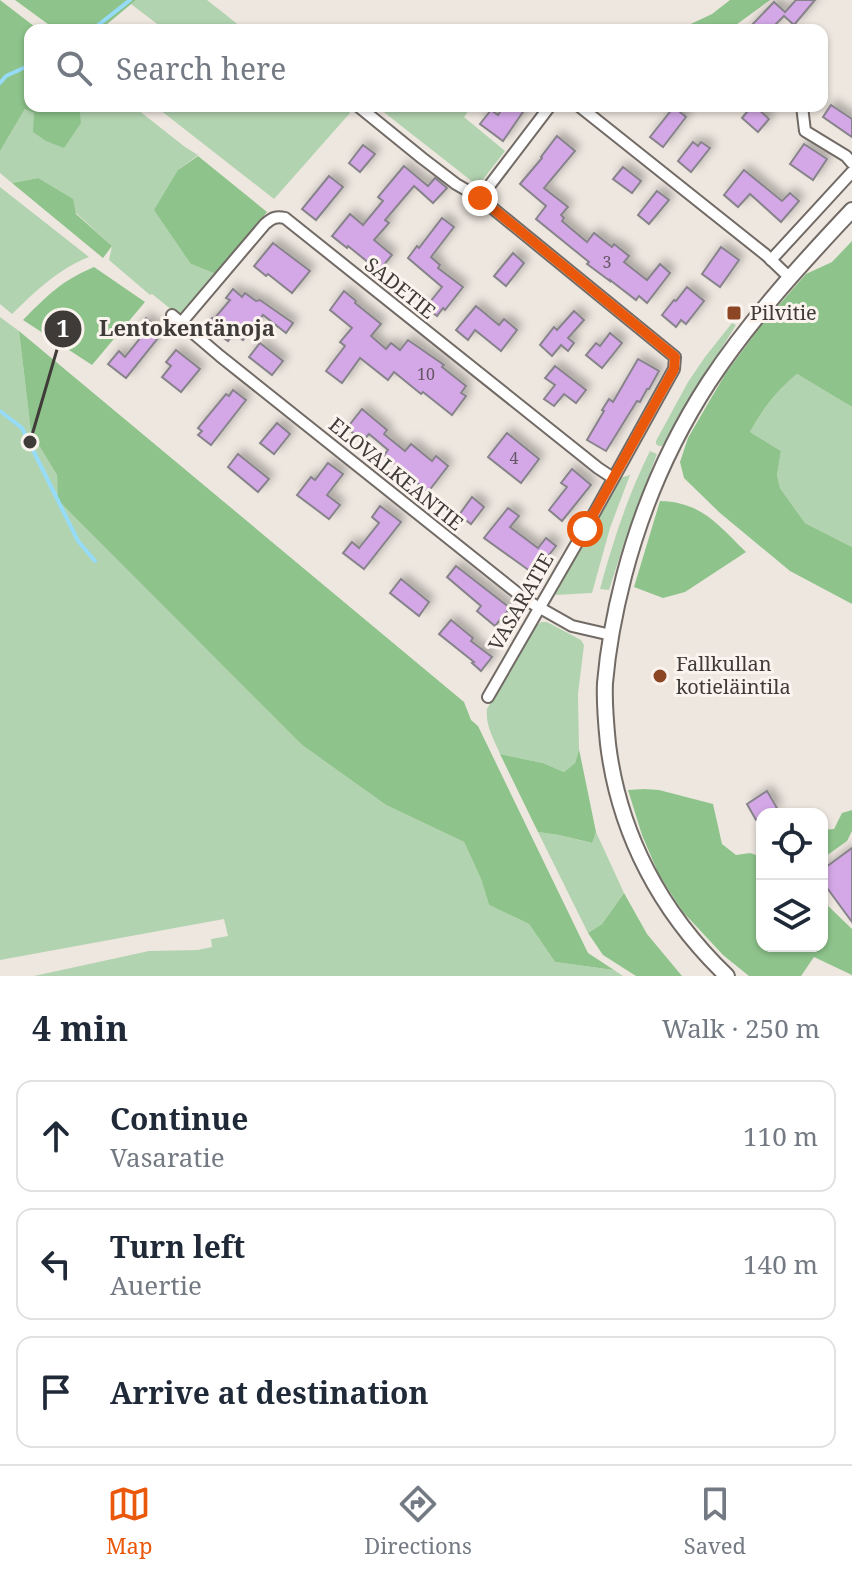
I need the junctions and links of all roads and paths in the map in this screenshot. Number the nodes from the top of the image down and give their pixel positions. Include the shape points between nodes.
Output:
1 (365, 112) edge
2 (545, 112) edge
3 (586, 112) edge
4 (803, 112) edge
5 (852, 163) edge
6 (852, 172) edge
7 (480, 198) junction
8 (852, 210) edge
9 (771, 260) junction
10 (790, 278) junction
11 (176, 319) joint
12 (613, 478) junction
13 (539, 609) junction
14 (611, 635) junction
15 (488, 697) dead end
16 (727, 976) edge

1 - 7 street
2 - 7 street
3 - 9 street
4 - 5 street via 805,131
6 - 9 street
7 - 12 street, VASARATIE via 675,357 674,369
8 - 10 main road
9 - 10 street
10 - 14 main road via 708,383 661,468 631,549
11 - 12 street, SADETIE via 271,218 285,218
11 - 13 street, ELOVALKEANTIE
12 - 13 street, VASARATIE
13 - 14 street, ELOVALKEANTIE via 581,629
13 - 15 street, VASARATIE
14 - 16 main road via 607,735 629,832 672,914

